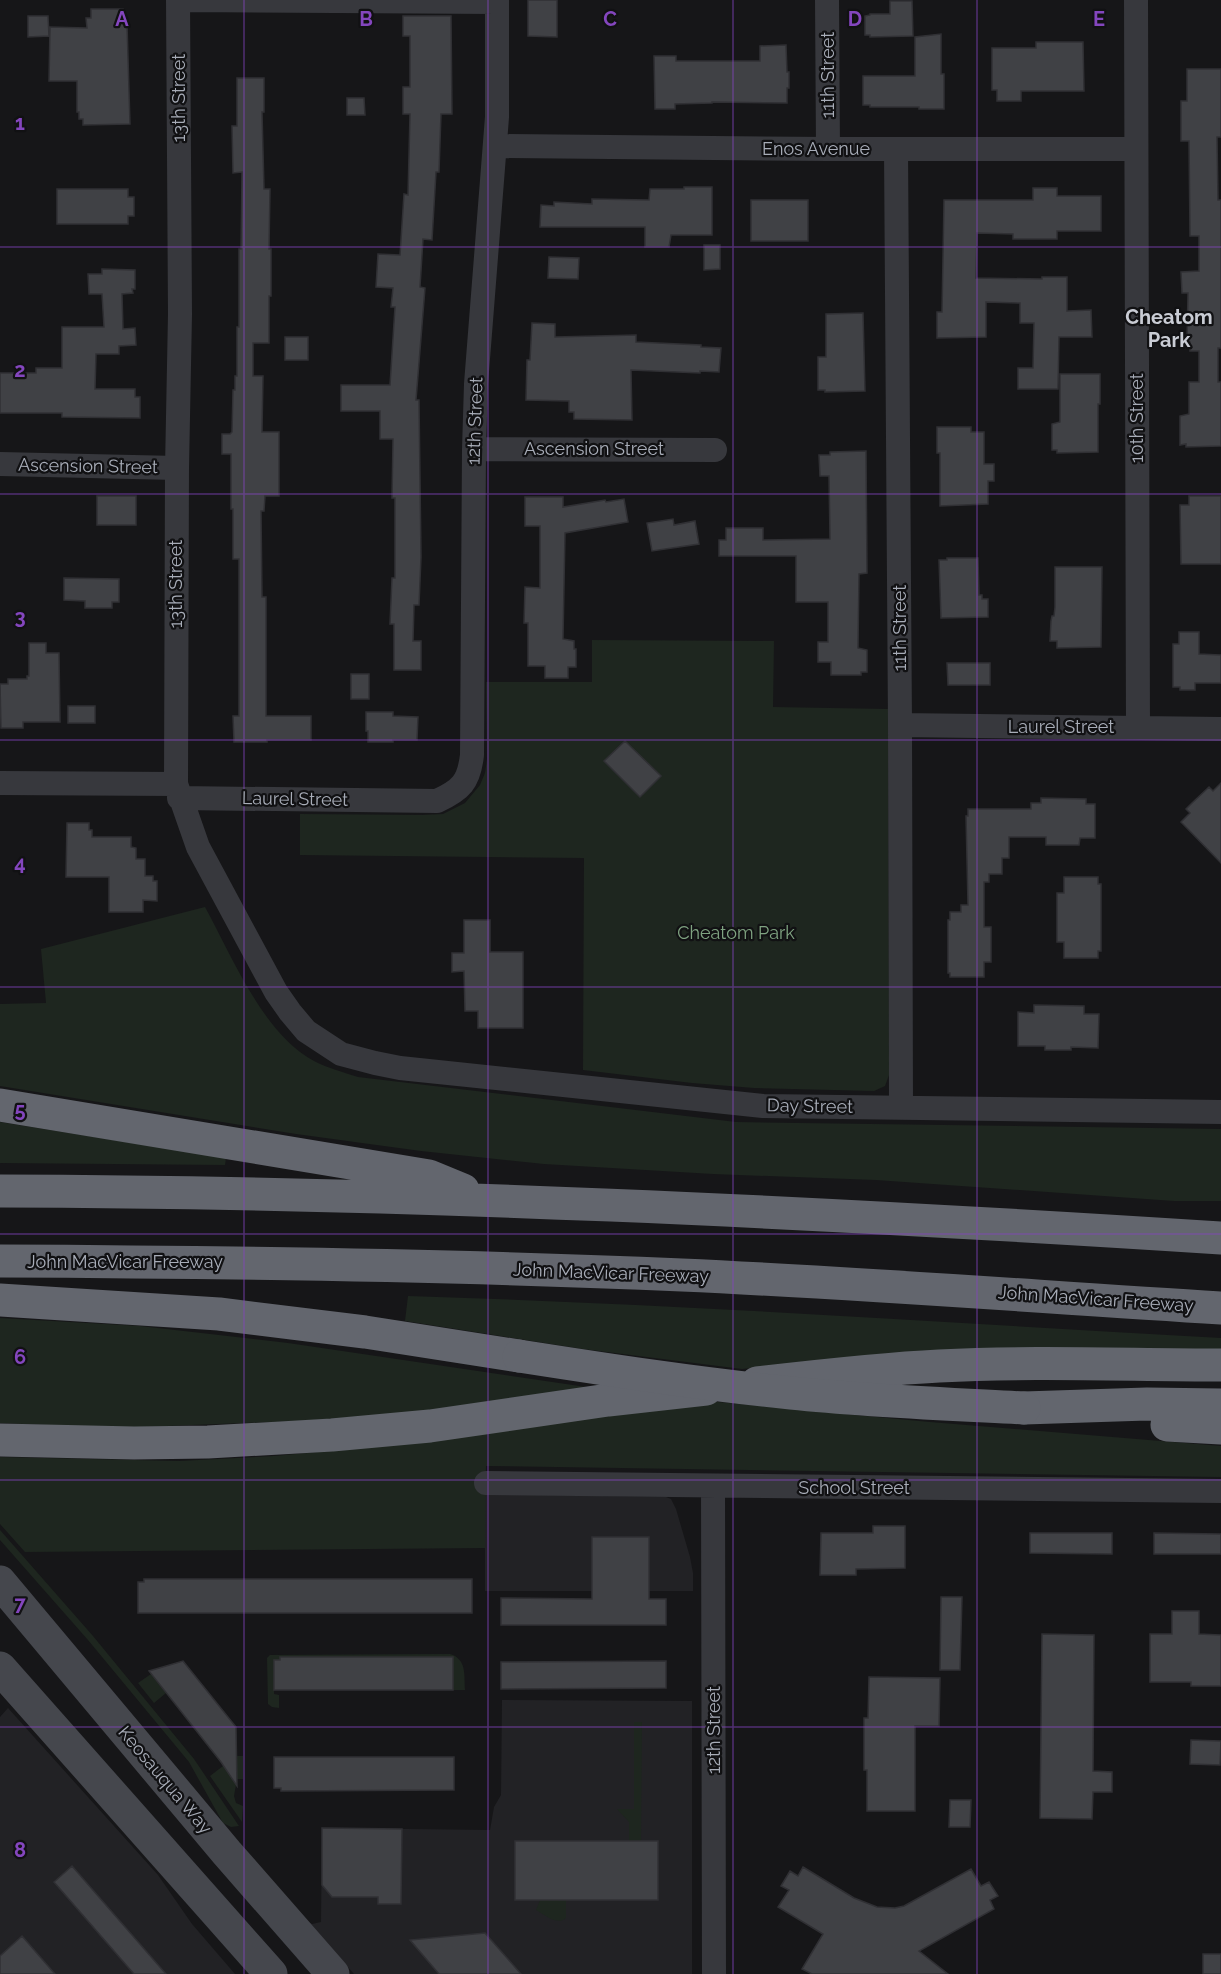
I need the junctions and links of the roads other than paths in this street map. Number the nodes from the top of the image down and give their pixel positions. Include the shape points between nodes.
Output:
1 (178, 0) edge
2 (189, 0) edge
3 (827, 0) edge
4 (1136, 0) edge
5 (497, 1) edge
6 (495, 146) junction
7 (828, 149) junction
8 (896, 149) junction
9 (1136, 149) junction
10 (474, 449) junction
11 (715, 450) dead end
12 (0, 464) edge
13 (177, 468) junction
14 (900, 726) junction
15 (1138, 727) junction
16 (1221, 729) edge
17 (0, 783) edge
18 (177, 791) junction
19 (411, 801) joint
20 (400, 1068) joint
21 (0, 1105) edge
22 (901, 1107) junction
23 (1221, 1112) edge
24 (0, 1191) edge
25 (486, 1200) junction
26 (1221, 1222) edge
27 (1118, 1231) junction
28 (1221, 1238) edge
29 (0, 1261) edge
30 (0, 1300) edge
31 (1221, 1308) edge
32 (1221, 1365) edge
33 (1221, 1405) edge
34 (1028, 1408) junction
35 (1221, 1428) edge
36 (0, 1440) edge
37 (486, 1483) dead end
38 (713, 1487) junction
39 (1221, 1491) edge
40 (0, 1582) edge
41 (0, 1668) edge
42 (271, 1974) edge
43 (333, 1974) edge
44 (714, 1974) edge

1 - 13 street, 13th Street
2 - 5 street
3 - 7 street, 11th Street
4 - 9 street, 10th Street
5 - 6 street, 12th Street
6 - 7 street, Enos Avenue
6 - 10 street, 12th Street
7 - 8 street, Enos Avenue
8 - 9 street, Enos Avenue
8 - 14 street, 11th Street
9 - 15 street, 10th Street
10 - 11 street, Ascension Street
10 - 19 street, 12th Street via 470,771 454,794 437,801
12 - 13 street, Ascension Street
13 - 18 street, 13th Street
14 - 15 street, Laurel Street
14 - 22 street, 11th Street
15 - 16 street, Laurel Street
17 - 18 street, Laurel Street
18 - 19 street, Laurel Street
18 - 20 street, 13th Street via 198,848 290,1012 306,1031 341,1054
20 - 22 street, Day Street via 763,1106
21 - 25 highway via 429,1176
22 - 23 street, Day Street
24 - 25 highway
25 - 27 highway
26 - 27 highway
27 - 28 highway
29 - 31 highway, John MacVicar Freeway via 201,1262 681,1275
30 - 34 highway, bridge via 219,1314 365,1332 653,1377 791,1393
32 - 36 highway via 940,1366 833,1374 332,1435 208,1442
33 - 34 highway
34 - 35 highway via 1143,1423
37 - 38 street, School Street
38 - 39 street, School Street
38 - 44 street, 12th Street
40 - 43 main road, Keosauqua Way
41 - 42 main road

